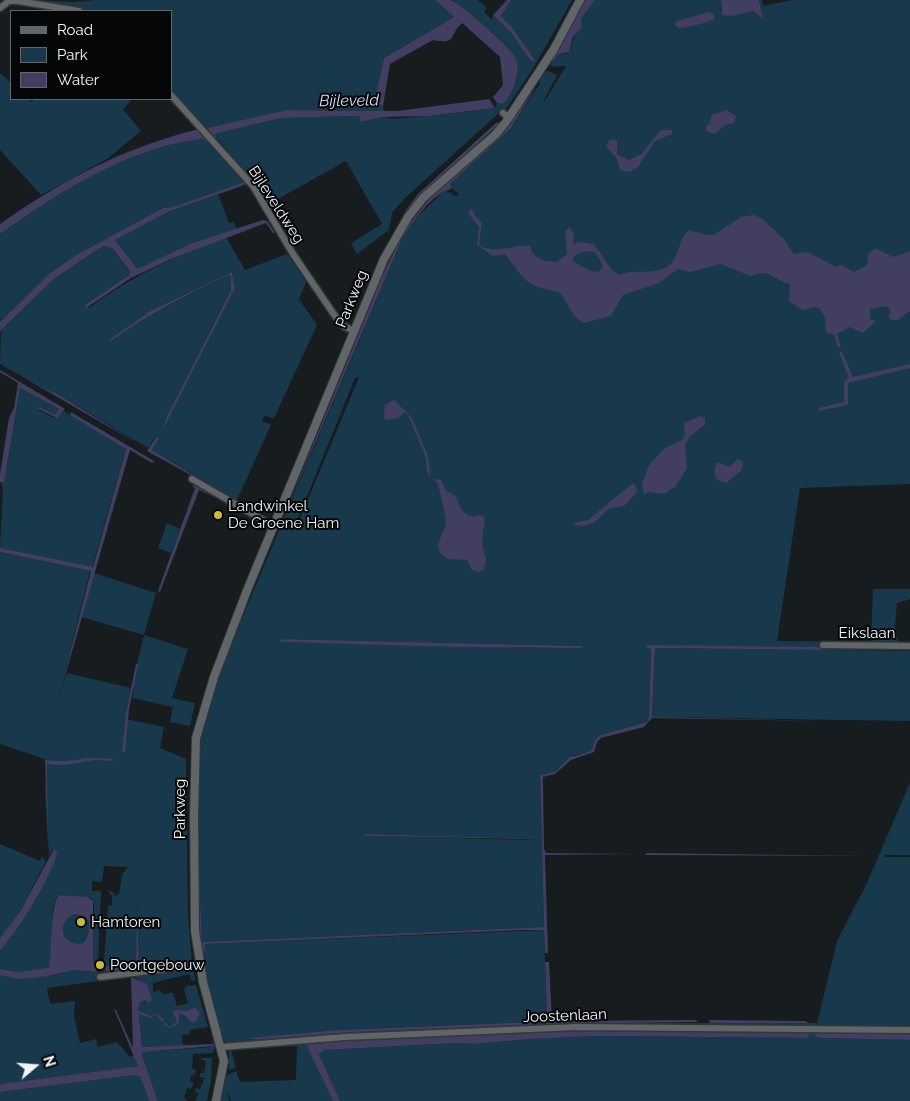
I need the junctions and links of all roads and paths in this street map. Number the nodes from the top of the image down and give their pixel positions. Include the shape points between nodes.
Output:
1 (580, 0) edge
2 (0, 8) edge
3 (73, 10) edge
4 (172, 95) edge
5 (354, 331) junction
6 (192, 479) dead end
7 (273, 526) junction
8 (823, 645) dead end
9 (910, 646) edge
10 (199, 965) junction
11 (100, 977) dead end
12 (910, 1030) edge
13 (222, 1047) junction
14 (216, 1101) edge

1 - 5 street, Parkweg via 554,49 495,135 423,198 408,217 384,260
2 - 3 street via 9,1 18,1
4 - 5 street, Bijleveldweg via 245,176 335,316
5 - 7 street, Parkweg
6 - 7 street
7 - 10 street, Parkweg via 214,677 196,738 194,888
8 - 9 street, Eikslaan
10 - 11 street
10 - 13 street, Parkweg
12 - 13 street, Joostenlaan via 577,1027 345,1037
13 - 14 street, Parkweg via 223,1072

